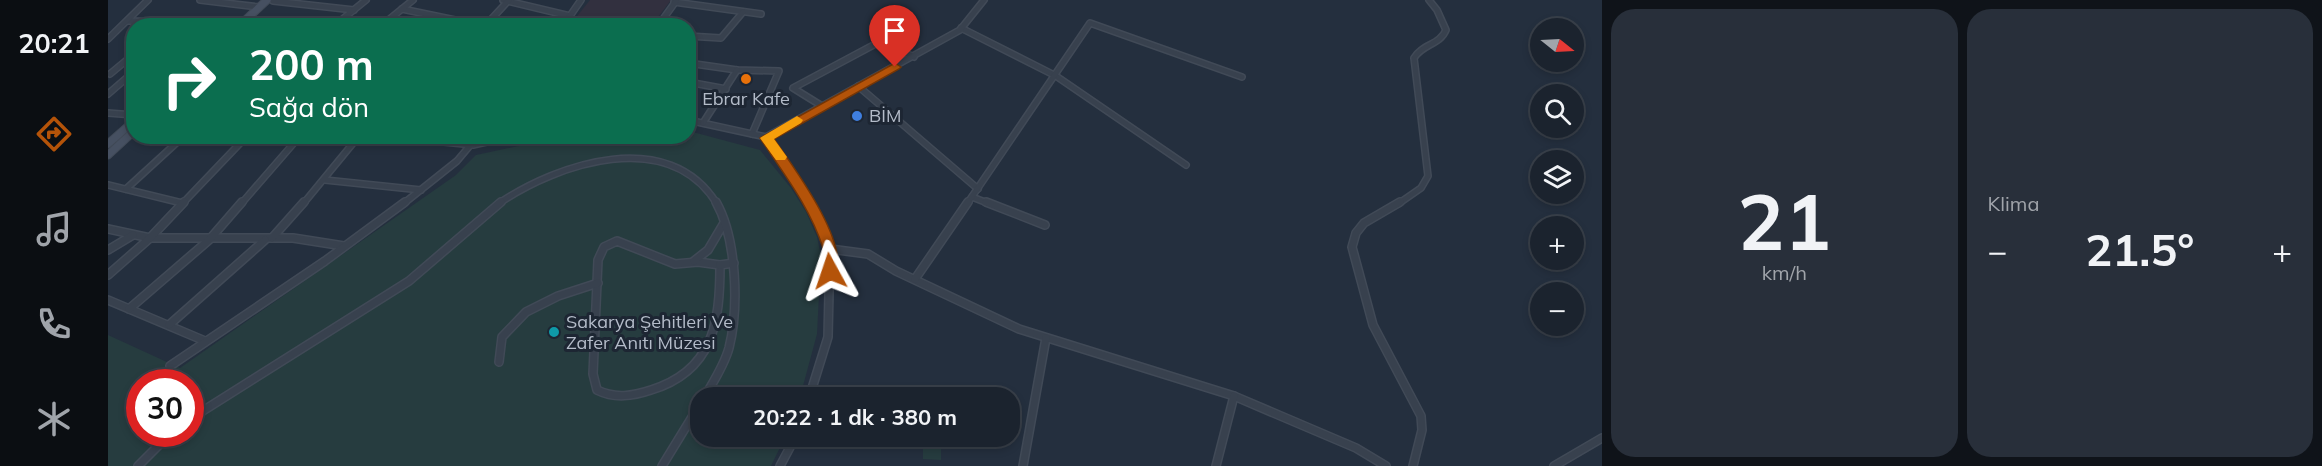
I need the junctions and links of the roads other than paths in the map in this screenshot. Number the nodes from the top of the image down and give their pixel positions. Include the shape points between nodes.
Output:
1 (148, 0) edge
2 (200, 0) edge
3 (272, 0) edge
4 (366, 0) edge
5 (413, 0) edge
6 (507, 0) edge
7 (582, 0) edge
8 (712, 0) edge
9 (984, 0) edge
10 (1429, 0) edge
11 (675, 1) edge
12 (259, 7) junction
13 (715, 8) junction
14 (402, 9) junction
15 (354, 10) junction
16 (744, 12) junction
17 (761, 14) dead end
18 (570, 16) joint
19 (131, 18) edge
20 (250, 18) edge
21 (252, 18) edge
22 (344, 18) edge
23 (391, 18) edge
24 (445, 18) edge
25 (491, 18) edge
26 (663, 18) edge
27 (126, 23) edge
28 (961, 28) junction
29 (696, 36) edge
30 (108, 39) edge
31 (914, 57) junction
32 (126, 60) edge
33 (696, 64) edge
34 (737, 70) junction
35 (109, 74) edge
36 (126, 75) edge
37 (1056, 76) junction
38 (1242, 77) dead end
39 (126, 80) edge
40 (696, 83) edge
41 (858, 86) junction
42 (726, 88) junction
43 (108, 94) edge
44 (822, 106) junction
45 (108, 113) edge
46 (126, 114) edge
47 (696, 122) edge
48 (703, 123) junction
49 (126, 128) edge
50 (752, 134) junction
51 (126, 138) edge
52 (766, 138) junction
53 (108, 144) edge
54 (175, 144) edge
55 (239, 144) edge
56 (293, 144) edge
57 (353, 144) edge
58 (465, 144) edge
59 (478, 144) edge
60 (473, 145) junction
61 (108, 155) edge
62 (1186, 165) dead end
63 (325, 180) junction
64 (108, 185) edge
65 (126, 189) junction
66 (978, 189) junction
67 (421, 190) junction
68 (972, 197) junction
69 (183, 203) junction
70 (724, 223) junction
71 (1045, 225) dead end
72 (108, 229) edge
73 (133, 235) junction
74 (150, 238) junction
75 (269, 239) junction
76 (209, 240) junction
77 (345, 246) junction
78 (830, 249) junction
79 (108, 250) edge
80 (687, 263) junction
81 (734, 263) junction
82 (720, 265) junction
83 (108, 275) edge
84 (915, 279) junction
85 (598, 283) junction
86 (108, 300) edge
87 (129, 309) junction
88 (169, 325) junction
89 (1046, 338) junction
90 (205, 341) junction
91 (499, 362) dead end
92 (170, 366) dead end
93 (710, 387) edge
94 (812, 387) edge
95 (1234, 396) junction
96 (204, 410) edge
97 (690, 420) edge
98 (1602, 438) edge
99 (157, 447) edge
100 (790, 447) edge
101 (138, 466) edge
102 (662, 466) edge
103 (780, 466) edge
104 (1023, 466) edge
105 (1216, 466) edge
106 (1386, 466) edge
107 (1413, 466) edge
108 (1554, 466) edge

1 - 19 street
2 - 12 street
3 - 12 street
3 - 15 street
3 - 21 street
4 - 15 street
5 - 14 street
6 - 18 street
6 - 25 street
7 - 18 street
8 - 13 street
9 - 28 street
10 - 107 street via 1446,30 1441,40 1420,48 1414,58 1428,176 1412,196 1362,223 1352,247 1373,325 1421,416 1422,430
11 - 13 street
11 - 26 street
12 - 20 street
13 - 16 street
14 - 23 street
14 - 24 street
15 - 22 street
16 - 17 street
16 - 29 street via 721,38
27 - 30 street
28 - 31 street
28 - 37 street
31 - 41 street
31 - 44 street via 881,41 793,88
32 - 35 street
33 - 34 street
34 - 42 street
34 - 50 street via 779,71
35 - 36 street
37 - 38 street via 1090,23
37 - 62 street
37 - 66 street
39 - 43 street
40 - 42 street
41 - 44 street
41 - 66 street
42 - 48 street
44 - 52 street
45 - 46 street
47 - 48 street
48 - 50 street
49 - 53 street
50 - 52 street
51 - 61 street
52 - 78 street via 802,187
54 - 65 street
55 - 69 street
56 - 76 street
57 - 63 street
58 - 60 street
59 - 60 street
60 - 67 street
63 - 67 street
63 - 75 street
64 - 65 street
65 - 69 street
66 - 68 street
67 - 77 street
68 - 71 street
68 - 84 street
69 - 74 street
70 - 80 street via 702,258
70 - 81 street
70 - 96 street via 706,186 679,170 648,159 592,161 557,172 493,207 417,276
72 - 73 street
73 - 74 street
73 - 79 street
74 - 76 street
74 - 83 street
75 - 76 street
75 - 77 street via 293,238
75 - 88 street
76 - 87 street
77 - 90 street
78 - 84 street via 868,254
78 - 94 street via 828,337
80 - 82 street
80 - 85 street via 655,258 617,241 604,247 598,261
81 - 82 street
81 - 93 street via 735,300 727,354
82 - 85 street via 721,295 711,335 700,357 686,375 656,389 630,395 610,396 597,390 593,374
84 - 89 street via 1018,329
85 - 91 street via 526,312 501,337
86 - 87 street
87 - 88 street
88 - 90 street
89 - 95 street
89 - 104 street
90 - 92 street
95 - 105 street
95 - 106 street via 1356,448
97 - 102 street
98 - 108 street
99 - 101 street
100 - 103 street

